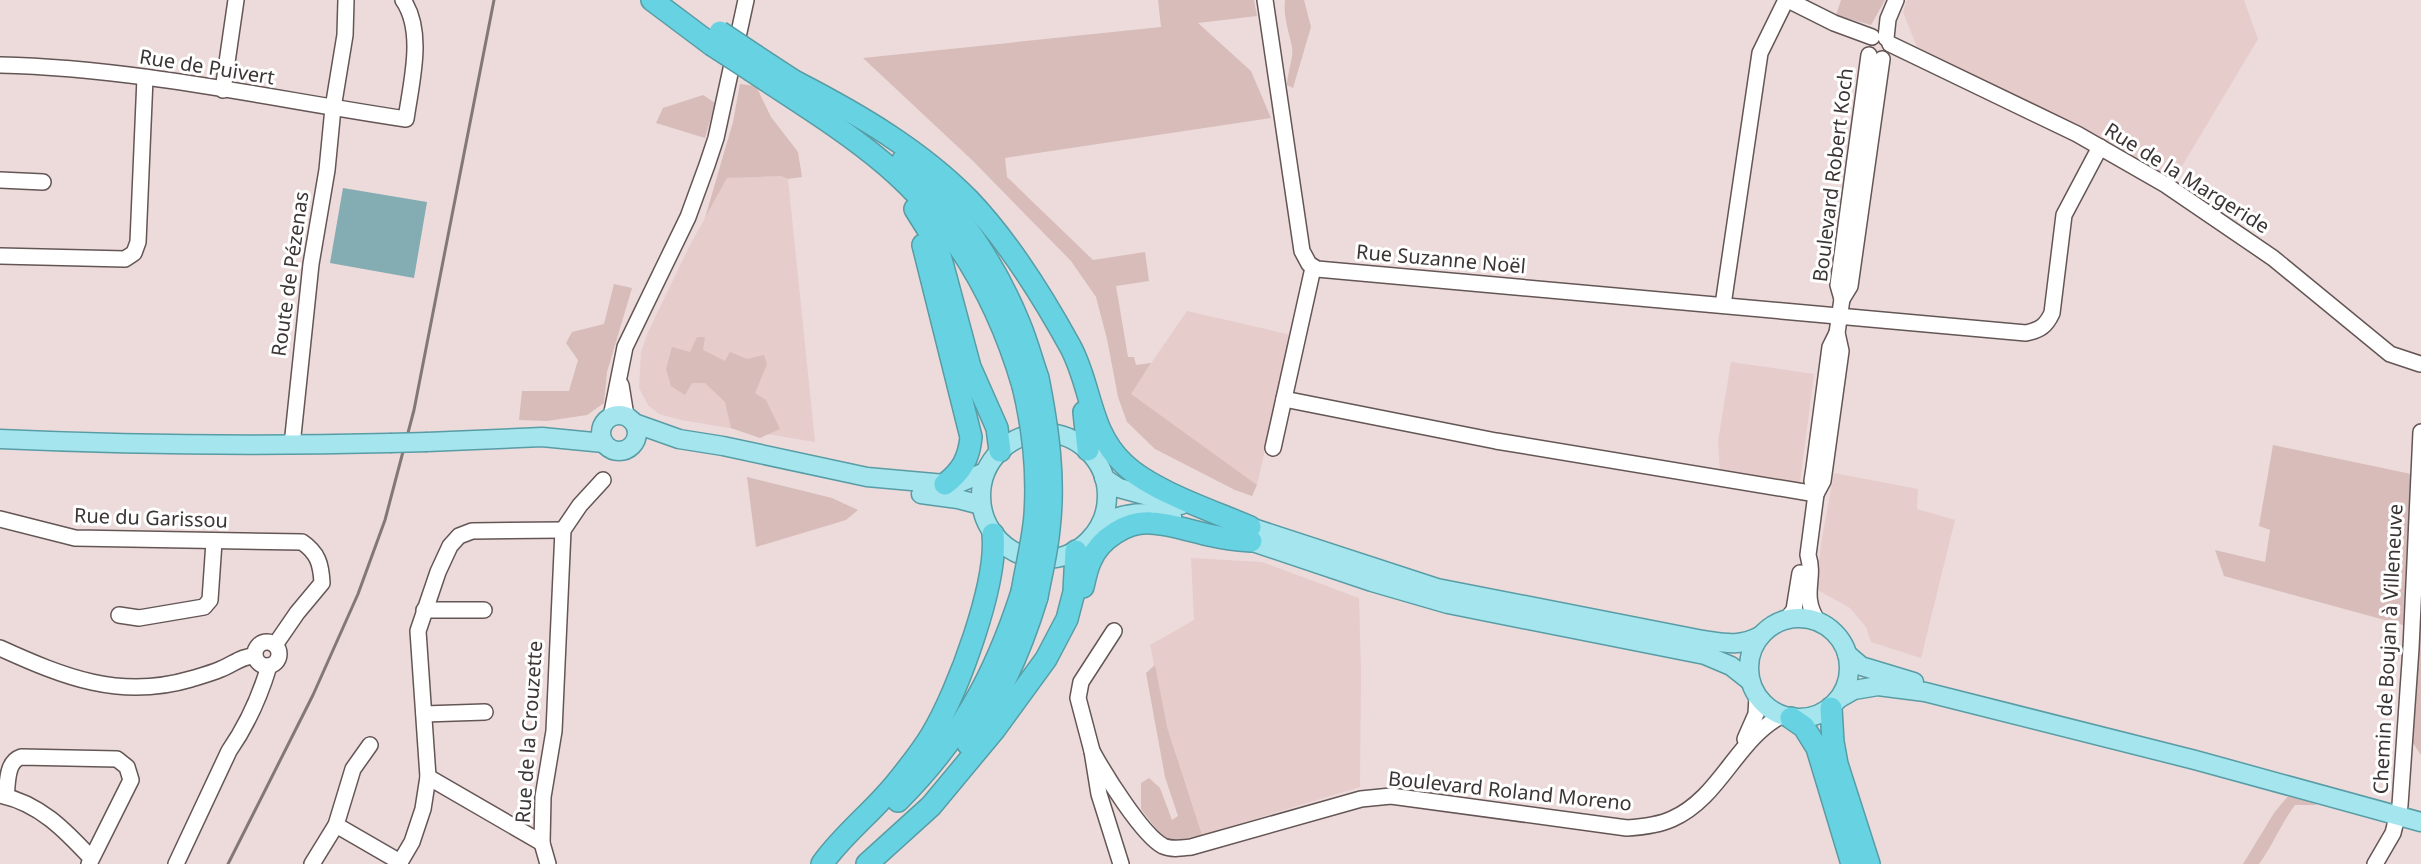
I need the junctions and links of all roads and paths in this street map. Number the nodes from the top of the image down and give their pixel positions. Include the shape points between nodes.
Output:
1 (236, 0) edge
2 (346, 0) edge
3 (403, 0) edge
4 (652, 0) edge
5 (675, 0) edge
6 (746, 0) edge
7 (1265, 0) edge
8 (1787, 0) edge
9 (1896, 0) edge
10 (716, 38) junction
11 (1879, 47) junction
12 (0, 64) edge
13 (754, 64) junction
14 (145, 78) junction
15 (796, 82) junction
16 (223, 90) junction
17 (333, 108) junction
18 (860, 144) junction
19 (2100, 147) junction
20 (0, 180) edge
21 (43, 182) dead end
22 (906, 197) junction
23 (0, 255) edge
24 (1313, 267) junction
25 (1044, 302) junction
26 (1723, 305) junction
27 (1839, 316) junction
28 (2421, 356) edge
29 (2420, 364) edge
30 (2421, 369) edge
31 (1030, 382) junction
32 (1284, 399) junction
33 (619, 420) junction
34 (2421, 432) edge
35 (542, 437) junction
36 (0, 439) edge
37 (679, 439) junction
38 (604, 443) junction
39 (634, 443) junction
40 (292, 445) junction
41 (1274, 448) dead end
42 (1088, 450) junction
43 (1000, 451) junction
44 (798, 464) junction
45 (985, 472) junction
46 (1104, 478) junction
47 (603, 480) dead end
48 (945, 484) junction
49 (1816, 495) junction
50 (981, 505) junction
51 (0, 519) edge
52 (1101, 523) junction
53 (563, 530) junction
54 (993, 534) junction
55 (1250, 534) junction
56 (214, 542) junction
57 (1076, 551) junction
58 (1808, 555) junction
59 (1029, 595) junction
60 (424, 610) junction
61 (484, 610) dead end
62 (119, 615) dead end
63 (1786, 620) junction
64 (1818, 622) junction
65 (1114, 631) dead end
66 (1760, 636) junction
67 (275, 645) junction
68 (0, 648) edge
69 (1051, 650) junction
70 (1847, 654) junction
71 (255, 656) junction
72 (269, 666) junction
73 (1754, 689) junction
74 (1835, 703) junction
75 (485, 712) dead end
76 (424, 714) junction
77 (1786, 717) junction
78 (370, 745) dead end
79 (1092, 751) junction
80 (1735, 757) junction
81 (428, 777) junction
82 (3, 796) edge
83 (2399, 810) junction
84 (2421, 811) edge
85 (2421, 822) edge
86 (336, 825) junction
87 (542, 843) junction
88 (90, 861) edge
89 (399, 863) edge
90 (176, 864) edge
91 (312, 864) edge
92 (548, 864) edge
93 (822, 864) edge
94 (832, 864) edge
95 (854, 864) edge
96 (867, 864) edge
97 (1122, 864) edge
98 (1852, 864) edge
99 (1869, 864) edge
100 (2374, 864) edge

1 - 16 street
2 - 17 street, Route de Pézenas via 345,35
3 - 17 street, Rue de Puivert via 413,30 414,56 406,119
4 - 10 highway
5 - 10 highway
6 - 33 street via 716,138 698,192 625,346
7 - 24 street via 1302,251
8 - 11 street
8 - 26 street via 1760,53
9 - 11 street, Boulevard Robert Koch
10 - 13 highway, bridge
11 - 19 street, Rue de la Margeride via 1912,54
11 - 27 street, Boulevard Robert Koch via 1838,285 1842,299
12 - 14 street, Rue de Puivert
13 - 15 highway
13 - 18 highway
14 - 16 street, Rue de Puivert
14 - 23 street via 138,242 134,253 125,259
15 - 25 highway via 885,133 948,182 994,231
15 - 31 highway via 909,165 967,229 993,268 1021,326
16 - 17 street, Rue de Puivert
17 - 40 street, Route de Pézenas
18 - 22 highway
18 - 31 highway via 910,187 953,237 972,265
19 - 27 street, Rue Suzanne Noël via 2064,215 2052,313 2040,330 2026,333
19 - 29 street, Rue de la Margeride via 2166,185 2273,258 2390,354
20 - 21 street
22 - 43 highway via 937,244 970,367 997,428
22 - 48 highway via 926,257 970,431 967,460
24 - 26 street, Rue Suzanne Noël
24 - 32 street
25 - 42 highway via 1077,383
25 - 55 highway via 1071,348 1097,426 1113,453 1140,477
26 - 27 street, Rue Suzanne Noël
27 - 49 street, Boulevard Robert Koch via 1830,347 1812,481
28 - 29 street
29 - 30 street
31 - 59 highway, bridge via 1048,429 1052,484 1049,529
32 - 41 street
32 - 49 street via 1496,441
33 - 35 main road
33 - 37 main road
33 - 38 main road via 601,434
33 - 39 main road via 637,435
34 - 83 street, Chemin de Boujan à Villeneuve
35 - 38 main road
35 - 40 main road, bridge
36 - 40 main road
37 - 39 main road
37 - 44 main road
38 - 39 main road via 619,451
42 - 43 main road via 1065,437 1041,433 1018,438
42 - 46 main road
43 - 45 main road
44 - 48 main road via 867,477
44 - 50 main road via 868,487
45 - 48 main road via 959,483
45 - 50 main road
46 - 52 main road via 1107,499
46 - 55 main road via 1119,488
47 - 53 street
49 - 58 street, Boulevard Robert Koch
50 - 54 main road
51 - 56 street, Rue du Garissou via 75,538
52 - 55 main road via 1129,513 1152,513
52 - 57 main road via 1090,540
53 - 60 street via 472,531 459,536 450,546
53 - 87 street, Rue de la Crouzette via 554,731 543,797
54 - 57 main road via 1011,550 1030,558 1054,558
54 - 93 highway via 994,564 988,589 941,718 897,782
55 - 66 main road via 1466,595 1703,640 1742,644
55 - 69 highway via 1212,536 1149,522 1121,530 1098,548 1090,560 1067,632
55 - 73 main road via 1382,585 1448,604 1705,655 1731,666
56 - 62 street via 210,600 204,607 139,618
56 - 67 street, Rue du Garissou via 302,542 313,549 321,564 322,583
57 - 69 highway via 1074,592 1067,619
58 - 63 street, Boulevard Robert Koch via 1802,561 1794,610
58 - 64 street, Boulevard Robert Koch via 1808,595
59 - 94 highway via 960,727 909,789
59 - 95 highway via 1014,664 969,743 935,784
60 - 61 street
60 - 76 street via 418,631
63 - 64 main road via 1803,618
63 - 66 main road
64 - 70 main road via 1834,633
65 - 79 street via 1081,682 1078,698
66 - 73 main road via 1749,669
67 - 71 street via 260,644
67 - 72 street via 279,656
68 - 71 street via 83,681 123,687 156,686 188,679 244,656
69 - 96 highway via 995,729 931,806
70 - 74 main road via 1848,680
70 - 83 main road via 1861,666 1894,676
71 - 72 street
72 - 90 street via 262,688
73 - 77 main road via 1769,709
73 - 80 street, Boulevard Roland Moreno via 1753,725
74 - 77 main road via 1812,717
74 - 83 main road via 1854,690 1878,686 1925,693
74 - 99 highway via 1833,742 1837,764
75 - 76 street
76 - 81 street
77 - 80 street, Boulevard Roland Moreno via 1758,731
77 - 98 highway via 1804,727 1817,748
78 - 86 street via 353,769
79 - 80 street, Boulevard Roland Moreno via 1108,782 1152,836 1164,846 1177,849 1361,799 1391,796 1608,826 1647,826 1672,819 1698,803
79 - 97 street via 1100,794
81 - 87 street
81 - 89 street via 420,820
82 - 88 street via 37,809 61,826
82 - 88 street via 10,765 21,757 117,759 128,767 131,780
83 - 84 main road
83 - 85 main road
83 - 100 street, Chemin de Boujan à Villeneuve via 2393,833
86 - 89 street
86 - 91 street
87 - 92 street, Rue de la Crouzette

